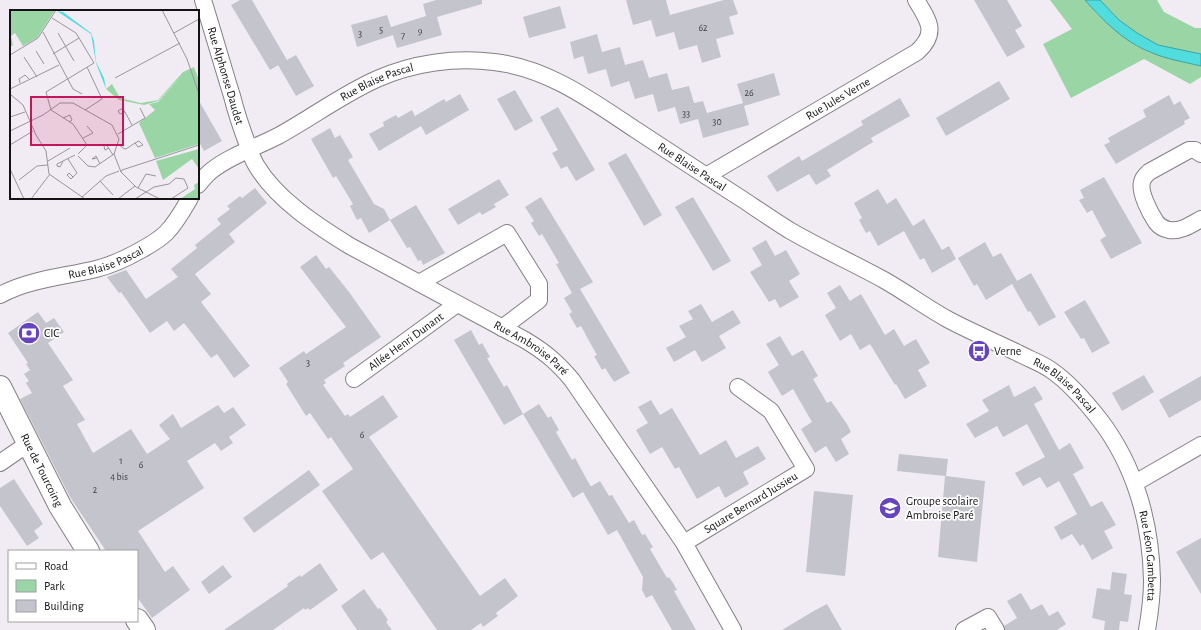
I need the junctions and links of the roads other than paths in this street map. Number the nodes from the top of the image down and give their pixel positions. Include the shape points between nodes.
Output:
1 (204, 0) edge
2 (916, 0) edge
3 (249, 150) junction
4 (1201, 154) edge
5 (706, 176) junction
6 (199, 184) edge
7 (189, 199) edge
8 (1201, 219) edge
9 (419, 283) junction
10 (0, 295) edge
11 (457, 304) junction
12 (502, 328) junction
13 (354, 379) dead end
14 (0, 387) edge
15 (738, 387) dead end
16 (29, 444) junction
17 (1201, 445) edge
18 (0, 463) edge
19 (1135, 483) junction
20 (684, 543) junction
21 (87, 550) edge
22 (138, 621) edge
23 (144, 630) edge
24 (733, 630) edge
25 (964, 630) edge
26 (996, 630) edge
27 (1147, 630) edge

1 - 3 street, Rue Alphonse Daudet
2 - 5 street, Rue Jules Verne via 927,18 930,33 924,46 917,52
3 - 5 street, Rue Blaise Pascal via 389,74 426,64 484,61 523,68 561,83
3 - 6 street, Rue Blaise Pascal via 211,170
3 - 9 street, Rue Ambroise Paré via 256,165 275,190 318,226
4 - 8 street via 1189,150 1149,172 1144,176 1142,190 1156,223 1161,227 1177,230
5 - 19 street, Rue Blaise Pascal via 785,228 884,280 947,319 1041,364 1057,375 1100,420 1121,452
7 - 10 street, Rue Blaise Pascal via 176,222 165,234 134,254 98,269 26,284
9 - 11 street, Rue Ambroise Paré
9 - 12 street via 507,233 539,284 539,300
11 - 12 street, Rue Ambroise Paré
11 - 13 street, Allée Henri Dunant
12 - 20 street, Rue Ambroise Paré via 541,350 564,370
14 - 16 main road, Rue de Tourcoing
15 - 20 street, Square Bernard Jussieu via 771,411 806,469
16 - 18 street
16 - 21 main road, Rue de Tourcoing via 60,506
17 - 19 street
19 - 27 street, Rue Léon Gambetta via 1150,550 1152,581
20 - 24 street, Rue Ambroise Paré
22 - 23 main road
25 - 26 street via 988,617

